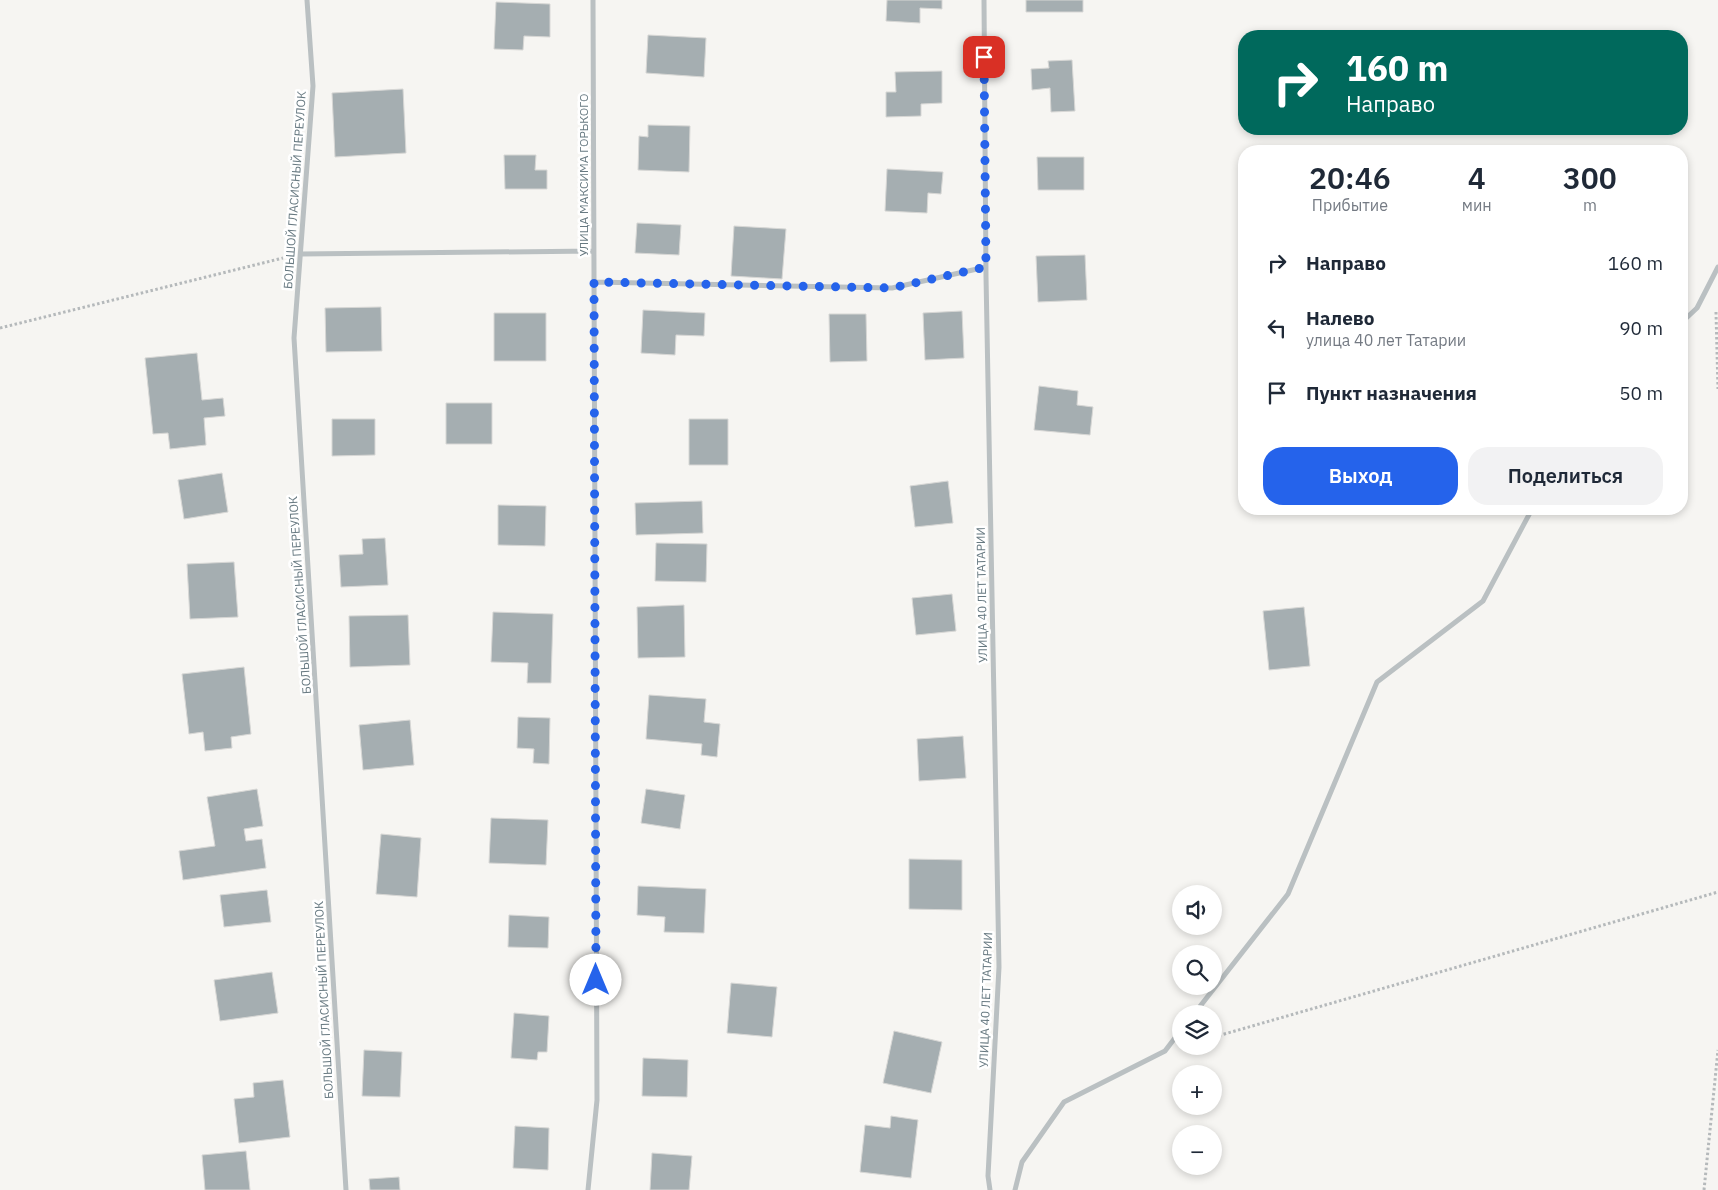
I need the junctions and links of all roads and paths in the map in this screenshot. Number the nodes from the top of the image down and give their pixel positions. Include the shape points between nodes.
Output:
1 (307, 0) edge
2 (593, 0) edge
3 (984, 0) edge
4 (594, 251) junction
5 (301, 254) junction
6 (986, 267) junction
7 (1718, 267) edge
8 (1714, 274) junction
9 (594, 282) junction
10 (1688, 316) edge
11 (0, 328) edge
12 (1718, 389) edge
13 (1529, 515) edge
14 (1718, 892) edge
15 (1201, 1005) edge
16 (1222, 1035) edge
17 (1172, 1043) edge
18 (1718, 1050) edge
19 (346, 1190) edge
20 (588, 1190) edge
21 (990, 1190) edge
22 (1015, 1190) edge
23 (1704, 1190) edge

1 - 5 street, БОЛЬШОЙ ГЛАСИСНЫЙ ПЕРЕУЛОК via 313,86
2 - 4 street, УЛИЦА МАКСИМА ГОРЬКОГО
3 - 6 street, УЛИЦА 40 ЛЕТ ТАТАРИИ
4 - 5 street
4 - 9 street, УЛИЦА МАКСИМА ГОРЬКОГО
5 - 11 path
5 - 19 street, БОЛЬШОЙ ГЛАСИСНЫЙ ПЕРЕУЛОК via 294,338
6 - 9 street via 892,288
6 - 21 street, УЛИЦА 40 ЛЕТ ТАТАРИИ via 999,967 988,1176
7 - 8 street
8 - 10 street via 1697,308
8 - 12 path
9 - 20 street, УЛИЦА МАКСИМА ГОРЬКОГО via 596,1100
13 - 15 street via 1482,601 1377,682 1288,894
14 - 16 path
17 - 22 street via 1166,1051 1064,1102 1022,1162
18 - 23 path

